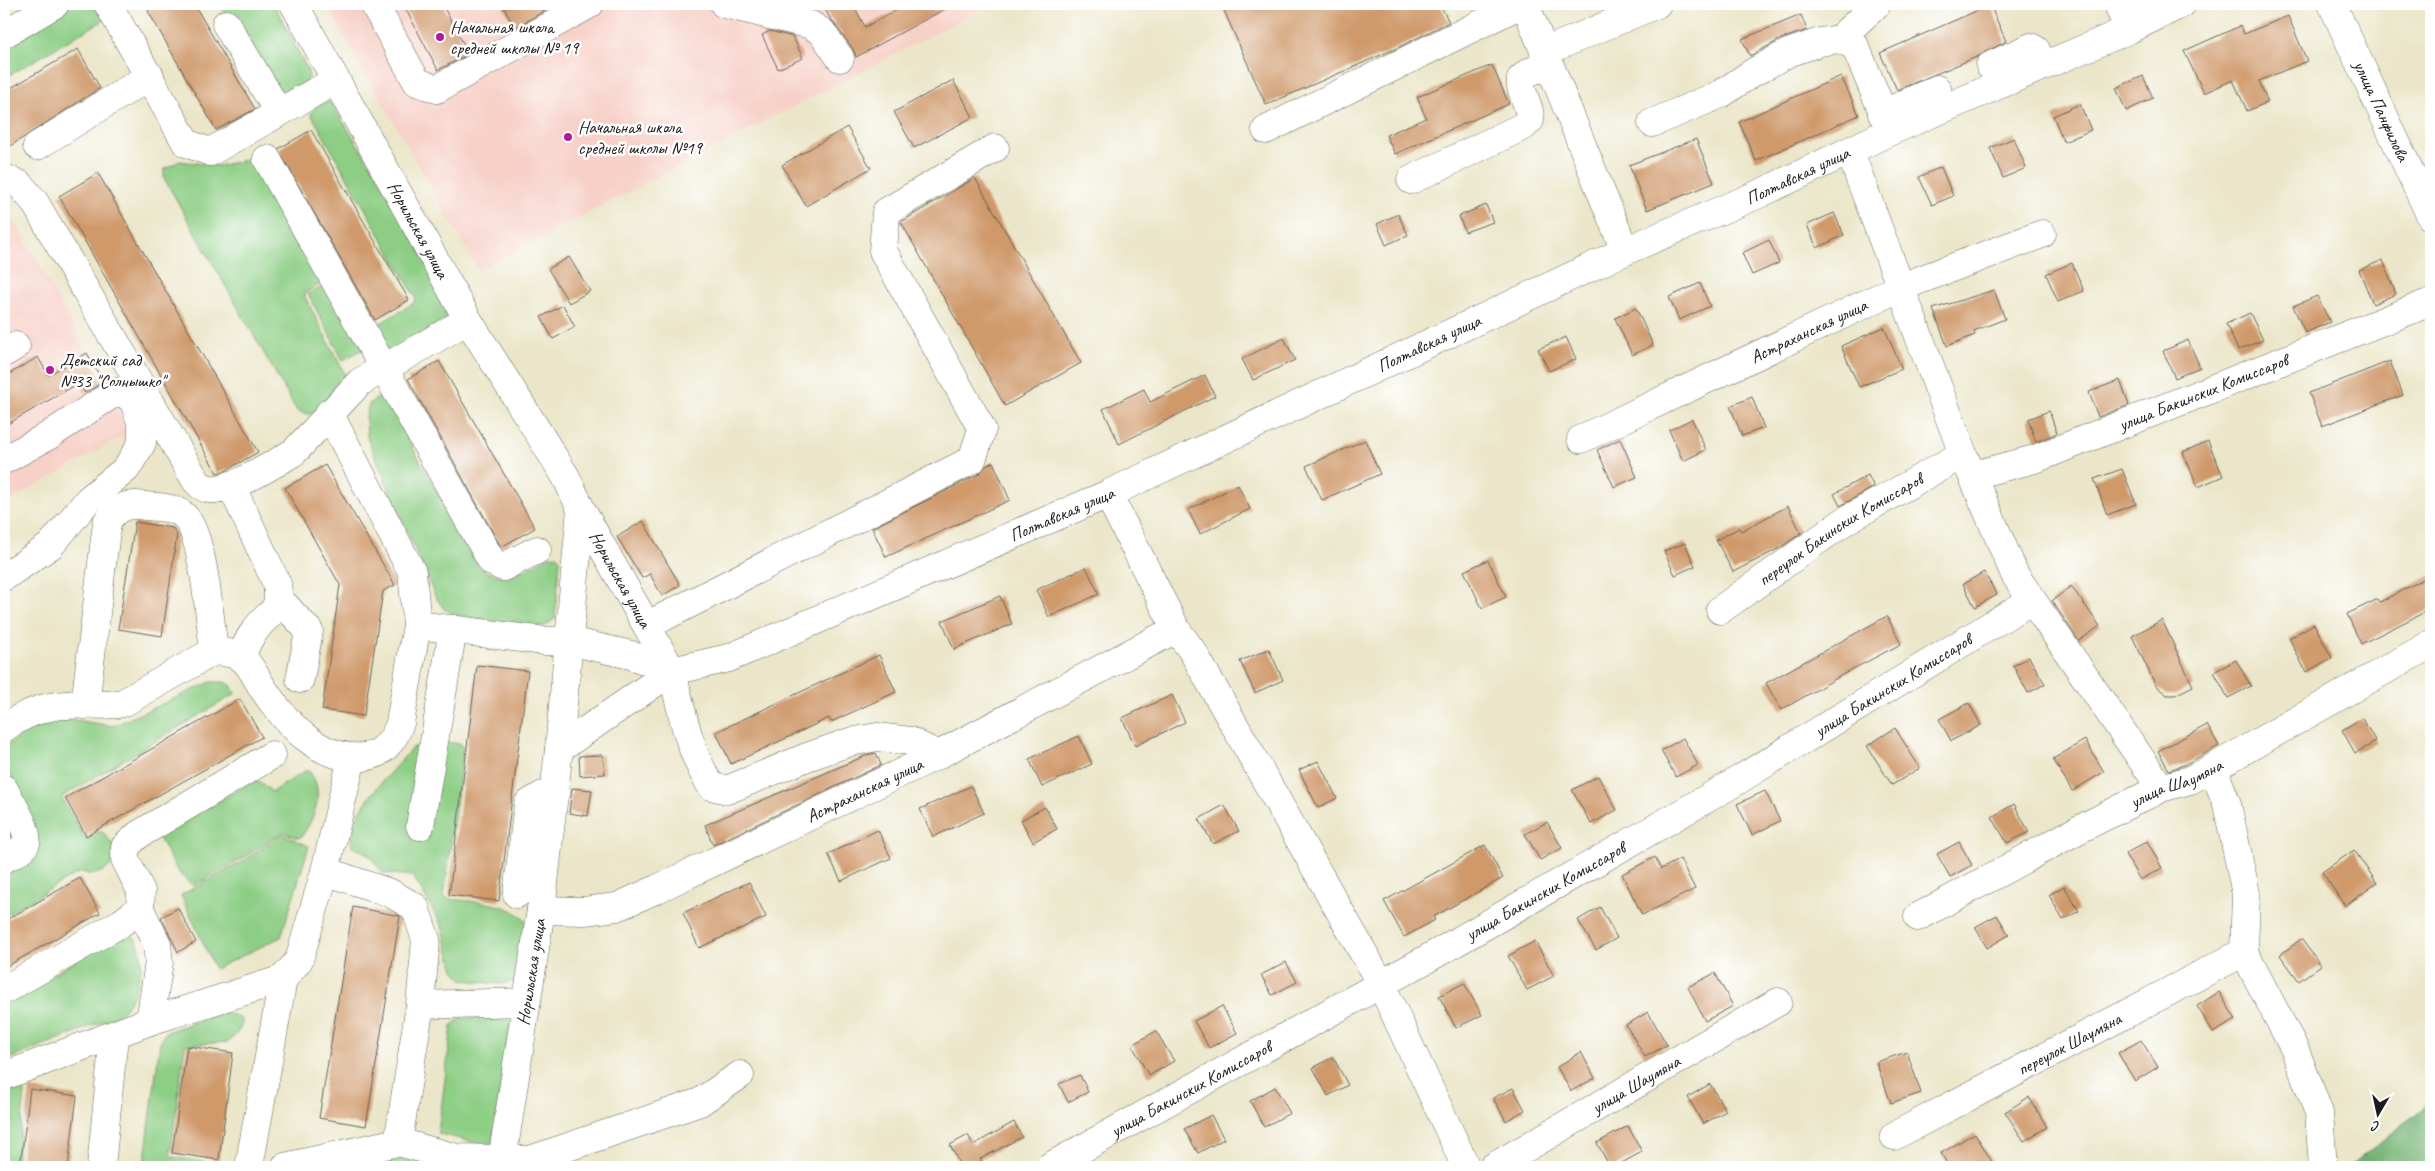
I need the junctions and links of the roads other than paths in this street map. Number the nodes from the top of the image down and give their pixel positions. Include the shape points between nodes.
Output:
1 (56, 4) edge
2 (108, 4) edge
3 (294, 4) edge
4 (374, 4) edge
5 (590, 4) edge
6 (724, 4) edge
7 (1521, 4) edge
8 (1525, 4) edge
9 (1657, 4) edge
10 (1877, 4) edge
11 (2118, 4) edge
12 (2182, 4) edge
13 (2332, 4) edge
14 (226, 24) dead end
15 (2128, 30) junction
16 (4, 34) edge
17 (1839, 40) junction
18 (840, 58) dead end
19 (1546, 58) junction
20 (2043, 65) junction
21 (1990, 66) dead end
22 (150, 76) junction
23 (336, 80) junction
24 (1937, 89) dead end
25 (279, 113) junction
26 (1652, 123) dead end
27 (1886, 123) junction
28 (1266, 130) dead end
29 (38, 146) dead end
30 (995, 148) dead end
31 (1850, 152) junction
32 (267, 159) dead end
33 (4, 178) edge
34 (1411, 180) dead end
35 (2431, 217) edge
36 (2042, 234) dead end
37 (1625, 251) junction
38 (1901, 287) junction
39 (2431, 302) edge
40 (468, 320) junction
41 (384, 369) junction
42 (329, 413) junction
43 (1581, 439) dead end
44 (4, 460) edge
45 (1968, 465) junction
46 (230, 485) junction
47 (1108, 494) junction
48 (581, 510) junction
49 (537, 550) dead end
50 (4, 577) edge
51 (279, 599) junction
52 (2032, 600) junction
53 (1720, 610) dead end
54 (417, 625) junction
55 (648, 626) junction
56 (453, 629) junction
57 (1176, 629) junction
58 (569, 641) junction
59 (2431, 644) edge
60 (214, 651) junction
61 (241, 657) junction
62 (672, 671) junction
63 (300, 678) dead end
64 (85, 705) junction
65 (4, 728) edge
66 (559, 749) junction
67 (272, 755) dead end
68 (938, 755) junction
69 (352, 758) junction
70 (2214, 768) junction
71 (2161, 788) junction
72 (4, 789) edge
73 (554, 796) junction
74 (420, 826) dead end
75 (4, 859) edge
76 (325, 871) junction
77 (517, 894) dead end
78 (140, 909) junction
79 (541, 910) junction
80 (1918, 917) dead end
81 (2244, 952) junction
82 (282, 979) junction
83 (1381, 984) junction
84 (4, 990) edge
85 (526, 1002) junction
86 (1778, 1002) dead end
87 (420, 1005) junction
88 (150, 1021) junction
89 (114, 1036) junction
90 (740, 1075) dead end
91 (4, 1076) edge
92 (1894, 1136) dead end
93 (398, 1142) junction
94 (502, 1163) edge
95 (101, 1167) edge
96 (249, 1167) edge
97 (285, 1167) edge
98 (1049, 1167) edge
99 (1466, 1167) edge
100 (1493, 1167) edge
101 (2323, 1167) edge

1 - 16 street
2 - 22 street
3 - 23 street, Норильская улица
4 - 5 street via 417,82 437,89
6 - 18 street via 811,25 822,32
7 - 28 street
8 - 19 street
9 - 19 street
10 - 17 street
11 - 15 street
12 - 15 street, Полтавская улица
13 - 35 street, улица Панфилова
14 - 25 street
15 - 20 street, Полтавская улица
17 - 26 street via 1820,42 1788,53 1721,94
17 - 27 street via 1855,46
19 - 34 street via 1521,79 1520,85 1531,110 1530,120 1524,126
19 - 37 street
20 - 21 street via 2031,47
20 - 27 street, Полтавская улица
22 - 25 street via 186,143 210,152
22 - 29 street
23 - 25 street
23 - 40 street, Норильская улица
24 - 27 street
27 - 31 street, Полтавская улица
30 - 55 street via 886,212 884,231 883,251 982,430 972,460
31 - 37 street, Полтавская улица
31 - 38 street
32 - 41 street
33 - 46 street via 19,184 34,201 196,481 210,489
36 - 38 street, Астраханская улица
37 - 47 street, Полтавская улица
38 - 43 street, Астраханская улица
38 - 45 street
39 - 45 street, улица Бакинских Комиссаров via 2035,459
40 - 41 street
40 - 48 street, Норильская улица via 566,477
41 - 42 street via 360,382
41 - 49 street via 492,562 503,567
42 - 46 street via 294,452
42 - 54 street via 412,572
44 - 50 street via 111,395 121,391 134,401 142,425 142,443 126,469 88,498 50,546
45 - 52 street via 2015,576
45 - 53 street, переулок Бакинских Комиссаров via 1845,521
46 - 51 street via 277,584
47 - 57 street
47 - 62 street, Полтавская улица via 737,655
48 - 55 street, Норильская улица
48 - 58 street, Норильская улица
51 - 61 street via 274,611 255,630
51 - 63 street via 309,631
52 - 71 street
52 - 83 street, улица Бакинских Комиссаров via 1727,787
54 - 56 street
54 - 69 street via 395,737 384,750 370,757
55 - 62 street, Норильская улица
56 - 58 street
56 - 74 street
57 - 68 street, Астраханская улица
57 - 83 street via 1198,660
58 - 62 street via 631,655
58 - 66 street, Норильская улица
59 - 70 street, улица Шаумяна
60 - 61 street
60 - 64 street via 123,703
60 - 64 street via 203,561 187,519 180,512 164,508 132,504 119,508 107,522
61 - 69 street via 293,729 331,753
62 - 66 street
62 - 68 street, Норильская улица via 687,735 697,764 711,786 727,790 807,757 850,742 877,737 910,741
64 - 65 street via 50,706
66 - 73 street, Норильская улица
67 - 78 street via 138,835 126,847 125,858 142,891
68 - 79 street, Астраханская улица via 617,906 584,912
69 - 76 street
70 - 71 street, улица Шаумяна via 2190,780
70 - 81 street via 2227,804 2246,894
71 - 80 street, улица Шаумяна
72 - 75 street via 26,832 22,849
73 - 77 street via 543,795 528,804
73 - 79 street, Норильская улица
76 - 82 street via 300,960
76 - 87 street via 390,893 415,907 426,940
78 - 84 street
78 - 88 street via 157,944 159,962
79 - 85 street, Норильская улица
81 - 92 street, переулок Шаумяна
81 - 101 street via 2295,1050 2319,1114
82 - 88 street
82 - 96 street
83 - 98 street, улица Бакинских Комиссаров
83 - 99 street
85 - 87 street
85 - 94 street, Норильская улица
86 - 100 street, улица Шаумяна
87 - 93 street
88 - 89 street
89 - 91 street
89 - 95 street
90 - 94 street via 700,1102 530,1160
93 - 94 street via 457,1158
93 - 97 street

